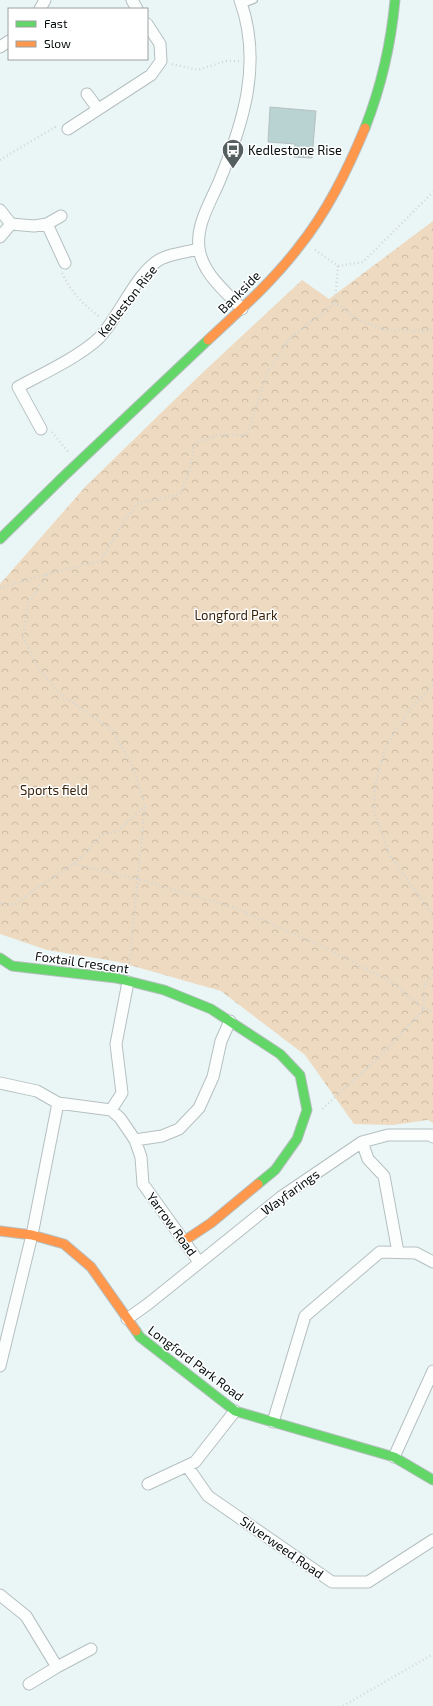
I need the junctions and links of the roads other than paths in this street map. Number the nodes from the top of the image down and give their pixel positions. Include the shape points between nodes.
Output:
1 (254, 0) edge
2 (396, 0) edge
3 (241, 2) edge
4 (148, 26) edge
5 (87, 94) dead end
6 (98, 109) junction
7 (68, 129) road end
8 (0, 210) edge
9 (61, 216) dead end
10 (11, 224) junction
11 (47, 224) junction
12 (0, 237) edge
13 (199, 249) junction
14 (65, 263) road end
15 (242, 309) junction
16 (41, 429) road end
17 (0, 539) edge
18 (0, 958) edge
19 (128, 982) junction
20 (230, 1022) junction
21 (0, 1083) edge
22 (58, 1103) junction
23 (110, 1110) junction
24 (433, 1137) edge
25 (135, 1140) junction
26 (362, 1142) junction
27 (0, 1231) edge
28 (32, 1235) junction
29 (184, 1241) junction
30 (398, 1252) junction
31 (199, 1262) junction
32 (433, 1262) edge
33 (127, 1319) junction
34 (0, 1366) edge
35 (433, 1371) edge
36 (235, 1411) junction
37 (273, 1422) junction
38 (394, 1457) junction
39 (186, 1466) junction
40 (433, 1480) edge
41 (148, 1484) dead end
42 (433, 1540) edge
43 (0, 1595) edge
44 (91, 1648) dead end
45 (56, 1667) junction
46 (29, 1684) dead end

1 - 3 lane
2 - 15 street, Bankside via 390,47 382,79 369,119 351,160 330,201 303,242
3 - 13 street via 248,27 249,60 244,112 231,152 203,217 198,233
4 - 6 street via 160,44 161,61 151,74
5 - 6 street
6 - 7 street
8 - 10 street
9 - 11 street
10 - 11 street
10 - 12 street
11 - 14 street
13 - 15 street via 204,265 213,279
13 - 16 street, Kedleston Rise via 162,258 154,263 139,280 99,338 87,348 18,387
15 - 17 street, Bankside
18 - 19 street, Foxtail Crescent via 12,966 116,978
19 - 20 street, Foxtail Crescent via 164,990 211,1009
19 - 23 street via 116,1044 122,1093
20 - 25 street via 222,1041 213,1077 199,1108 179,1129 162,1136
20 - 29 street, Foxtail Crescent via 280,1054 300,1075 307,1110 297,1139 274,1170 212,1223
21 - 22 street via 37,1091
22 - 23 street
22 - 28 street
23 - 25 street, Yarrow Road via 120,1118
24 - 26 street, Wayfarings via 388,1135
25 - 29 street, Yarrow Road via 141,1157 143,1184
26 - 30 street via 368,1159 384,1176
26 - 31 street, Wayfarings via 281,1197
27 - 28 street, Longford Park Road
28 - 33 street, Longford Park Road via 64,1244 85,1262
28 - 34 street
29 - 31 street, Yarrow Road
30 - 32 street via 416,1253
30 - 37 street via 380,1252 305,1316
31 - 33 street, Wayfarings
33 - 36 street, Longford Park Road via 140,1337
35 - 38 street
36 - 37 street, Longford Park Road
36 - 39 street via 195,1462
37 - 38 street, Longford Park Road
38 - 40 street, Longford Park Road
39 - 41 street
39 - 42 street, Silverweed Road via 208,1496 332,1582 368,1582
43 - 45 street via 26,1616
44 - 45 street
45 - 46 street

